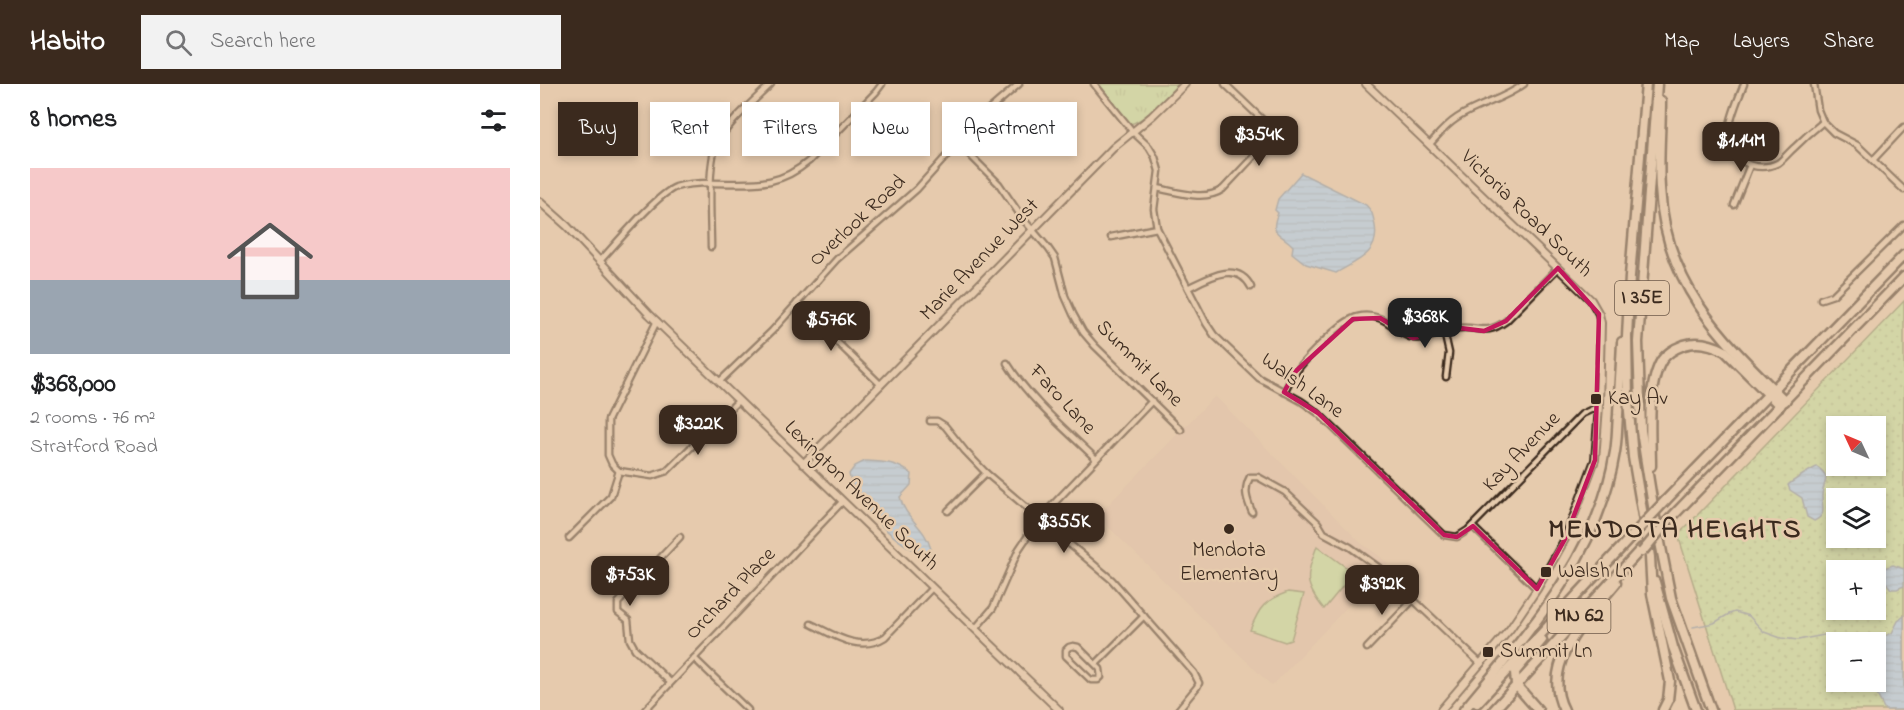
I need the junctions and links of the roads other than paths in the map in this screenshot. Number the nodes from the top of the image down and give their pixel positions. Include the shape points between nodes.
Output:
1 (771, 84) edge
2 (882, 84) edge
3 (1019, 84) edge
4 (1094, 84) edge
5 (1185, 84) edge
6 (1225, 84) edge
7 (1366, 84) edge
8 (1524, 84) edge
9 (1646, 84) edge
10 (1659, 84) edge
11 (1744, 84) edge
12 (1814, 84) edge
13 (998, 102) edge
14 (1823, 122) junction
15 (1904, 127) edge
16 (1133, 132) junction
17 (1430, 144) junction
18 (946, 156) edge
19 (971, 156) edge
20 (1873, 160) junction
21 (1750, 165) junction
22 (711, 183) junction
23 (1157, 188) junction
24 (1904, 190) edge
25 (540, 202) edge
26 (1734, 205) dead end
27 (1904, 225) edge
28 (1157, 228) junction
29 (1032, 230) junction
30 (1111, 237) dead end
31 (711, 247) dead end
32 (1904, 255) edge
33 (600, 261) junction
34 (1904, 262) edge
35 (1558, 268) junction
36 (1630, 276) junction
37 (1904, 277) edge
38 (1251, 287) dead end
39 (1188, 288) junction
40 (1821, 298) dead end
41 (797, 303) junction
42 (1880, 303) junction
43 (657, 321) junction
44 (1444, 331) junction
45 (1007, 363) dead end
46 (1446, 377) dead end
47 (719, 382) junction
48 (881, 385) junction
49 (1284, 392) junction
50 (1771, 392) junction
51 (738, 401) junction
52 (1152, 401) junction
53 (1782, 403) junction
54 (1599, 406) junction
55 (930, 421) dead end
56 (1182, 430) dead end
57 (1095, 459) junction
58 (803, 464) junction
59 (619, 471) junction
60 (987, 473) junction
61 (842, 502) junction
62 (948, 511) dead end
63 (1252, 512) dead end
64 (1654, 512) junction
65 (1040, 518) junction
66 (1472, 526) junction
67 (680, 537) dead end
68 (569, 538) dead end
69 (1642, 550) junction
70 (1651, 567) junction
71 (932, 588) junction
72 (1537, 589) junction
73 (1577, 594) junction
74 (1413, 600) junction
75 (1144, 616) junction
76 (811, 624) dead end
77 (975, 629) junction
78 (1367, 648) dead end
79 (694, 658) junction
80 (1096, 664) junction
81 (1481, 664) junction
82 (670, 682) junction
83 (1516, 685) junction
84 (645, 710) edge
85 (748, 710) edge
86 (1059, 710) edge
87 (1178, 710) edge
88 (1441, 710) edge
89 (1464, 710) edge
90 (1470, 710) edge
91 (1494, 710) edge
92 (1538, 710) edge
93 (1564, 710) edge
94 (1663, 710) edge
95 (1696, 710) edge
96 (1711, 710) edge

1 - 22 street via 716,146
2 - 22 street via 798,170 770,182
3 - 13 street, Overlook Road
4 - 16 street, Walsh Lane
5 - 16 street, Marie Avenue West
6 - 23 street via 1269,126 1271,138 1216,194 1204,196
7 - 17 street, Victoria Road South
8 - 17 street via 1511,94 1459,117
9 - 36 highway, I 35E
10 - 50 highway via 1660,189 1667,238 1676,266 1710,323
10 - 64 highway, I 35E via 1638,342 1641,431
11 - 21 street via 1728,129 1728,141 1740,160
12 - 14 street
14 - 20 street
14 - 21 street via 1778,162 1764,167
15 - 20 street
16 - 23 street, Walsh Lane via 1155,157 1159,171
16 - 29 street, Marie Avenue West
17 - 35 street, Victoria Road South
18 - 41 street, Overlook Road via 917,189 837,259
19 - 29 street, Summit Lane via 999,184
20 - 24 street
21 - 26 street
22 - 31 street
22 - 33 street via 675,187 660,197
23 - 28 street, Walsh Lane
25 - 33 street, Lexington Avenue South
27 - 40 street via 1833,295
28 - 30 street
28 - 39 street, Walsh Lane
29 - 48 street, Marie Avenue West
29 - 52 street, Summit Lane via 1055,258 1065,296 1083,332
32 - 50 highway, MN 62
33 - 43 street, Lexington Avenue South
34 - 42 highway via 1876,292
35 - 44 street via 1499,327
35 - 54 street, Victoria Road South via 1591,300 1599,314
36 - 70 highway, I 35E via 1628,400
36 - 89 highway via 1623,322 1615,451 1591,533 1554,597
37 - 42 highway
38 - 39 street via 1238,274 1227,272
39 - 49 street, Walsh Lane via 1215,335 1259,378
41 - 47 street, Overlook Road
41 - 48 street
42 - 53 highway
43 - 47 street, Lexington Avenue South
43 - 59 street via 608,420 608,455
44 - 46 street via 1449,353
44 - 49 street via 1413,338 1380,318 1353,319 1296,371
45 - 57 street, Faro Lane via 1033,398
47 - 51 street, Lexington Avenue South
48 - 58 street, Marie Avenue West
49 - 66 street, Walsh Lane via 1318,414 1444,535 1456,537
50 - 53 highway
50 - 64 highway via 1714,345 1689,343 1667,354 1657,371 1651,397
50 - 73 highway, MN 62, bridge
51 - 58 street, Lexington Avenue South
51 - 59 street via 667,471 652,476
52 - 56 street, Summit Lane
52 - 57 street
53 - 69 highway, bridge
54 - 66 street, Kay Avenue via 1582,414
54 - 72 street, Victoria Road South via 1595,460 1565,539
55 - 60 street via 945,426
57 - 65 street
58 - 61 street, Lexington Avenue South
59 - 68 street via 611,496
60 - 62 street
60 - 65 street
61 - 71 street, Lexington Avenue South
61 - 79 street, Orchard Place
63 - 74 street via 1245,486 1250,477 1258,477 1285,492 1324,533 1382,570
64 - 96 highway, I 35E via 1671,598
65 - 75 street via 1112,580
65 - 77 street via 1019,549 993,608
66 - 72 street
67 - 82 street via 618,603 618,612 628,620 635,649
69 - 83 highway, MN 62
69 - 93 highway via 1575,633 1557,674 1557,692
70 - 94 highway via 1652,594 1670,681
70 - 95 highway, I 35E
71 - 76 street via 875,643 854,643
71 - 77 street, Lexington Avenue South
72 - 81 street, Victoria Road South
73 - 83 highway via 1515,672
73 - 90 highway, MN 62
74 - 78 street
74 - 81 street
75 - 80 street
75 - 87 street via 1199,683
77 - 86 street, Lexington Avenue South
79 - 82 street, Orchard Place
79 - 85 street
80 - 80 street via 1078,647 1066,650 1066,656 1095,681 1101,677
81 - 88 street, Victoria Road South
82 - 84 street, Orchard Place
83 - 91 highway, MN 62
83 - 92 highway

